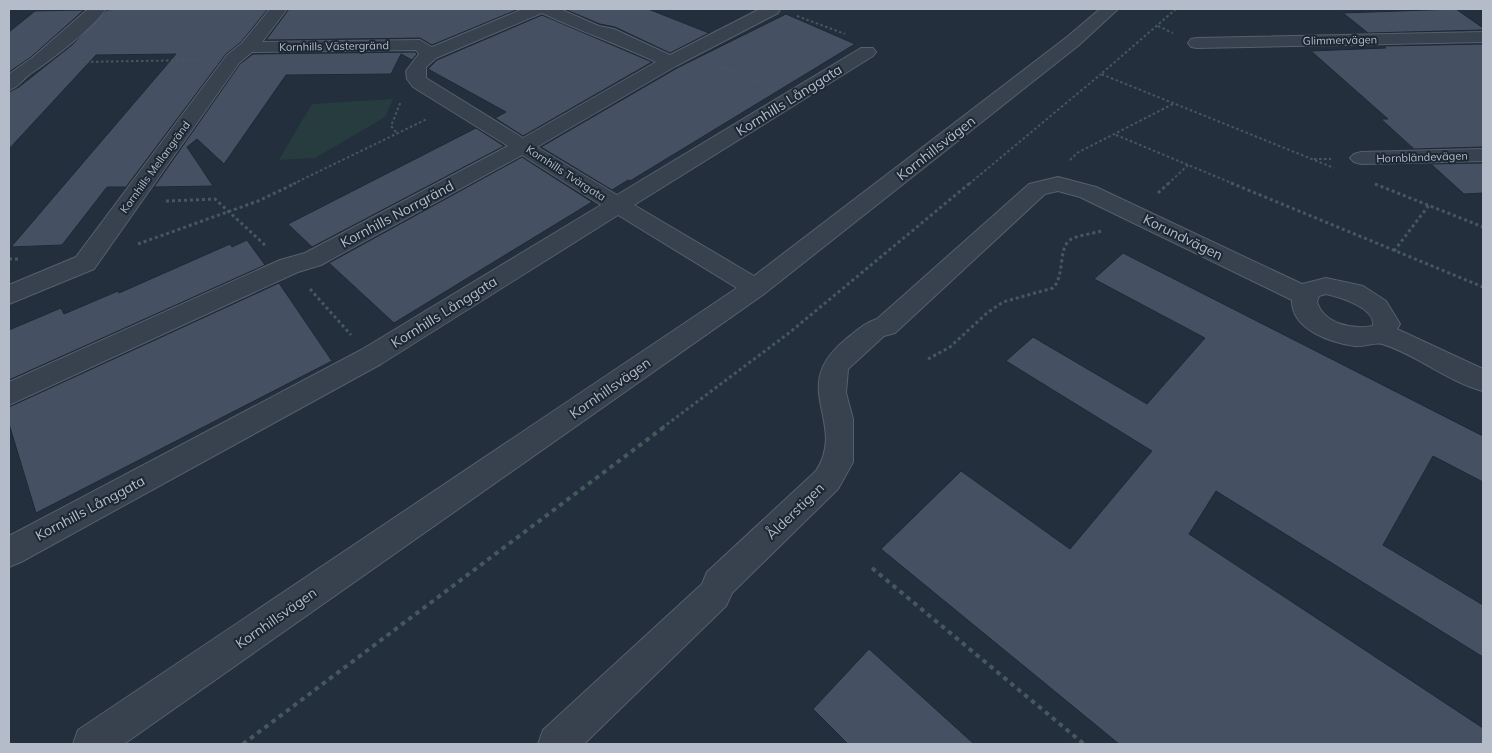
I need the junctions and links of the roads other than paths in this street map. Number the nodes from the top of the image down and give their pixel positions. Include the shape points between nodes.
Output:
1 (98, 9) edge
2 (279, 9) edge
3 (537, 9) edge
4 (546, 9) edge
5 (772, 9) edge
6 (1110, 9) edge
7 (1483, 37) edge
8 (1197, 43) dead end
9 (425, 50) junction
10 (867, 52) road end
11 (241, 53) junction
12 (679, 57) junction
13 (9, 84) edge
14 (524, 146) junction
15 (1483, 155) edge
16 (1361, 158) dead end
17 (1058, 184) joint
18 (617, 206) junction
19 (755, 288) junction
20 (9, 295) edge
21 (1305, 296) junction
22 (1382, 333) junction
23 (1483, 381) edge
24 (9, 394) edge
25 (9, 552) edge
26 (92, 744) edge
27 (557, 744) edge

1 - 13 street
2 - 11 street, Kornhills Mellangränd
3 - 9 street
4 - 12 street via 595,31
5 - 12 street, Kornhills Norrgränd
6 - 19 street, Kornhillsvägen via 1066,47
7 - 8 street, Glimmervägen
9 - 11 street, Kornhills Västergränd
9 - 14 street, Kornhills Tvärgata via 415,78
10 - 18 street, Kornhills Långgata
11 - 20 street, Kornhills Mellangränd via 85,263
12 - 14 street, Kornhills Norrgränd
14 - 18 street, Kornhills Tvärgata
14 - 24 street, Kornhills Norrgränd via 313,259 289,266
15 - 16 street, Hornbländevägen
17 - 21 street, Korundvägen via 1088,192
17 - 27 street, Ålderstigen via 1037,189 886,326 875,329 841,358 832,377 839,419 838,462 827,480 718,583 714,595
18 - 19 street, Kornhills Tvärgata
18 - 25 street, Kornhills Långgata via 371,357
19 - 26 street, Kornhillsvägen
21 - 22 street via 1304,306 1310,315 1333,331 1362,338
21 - 22 street via 1316,287 1326,286 1364,296 1383,314 1387,324
22 - 23 street

